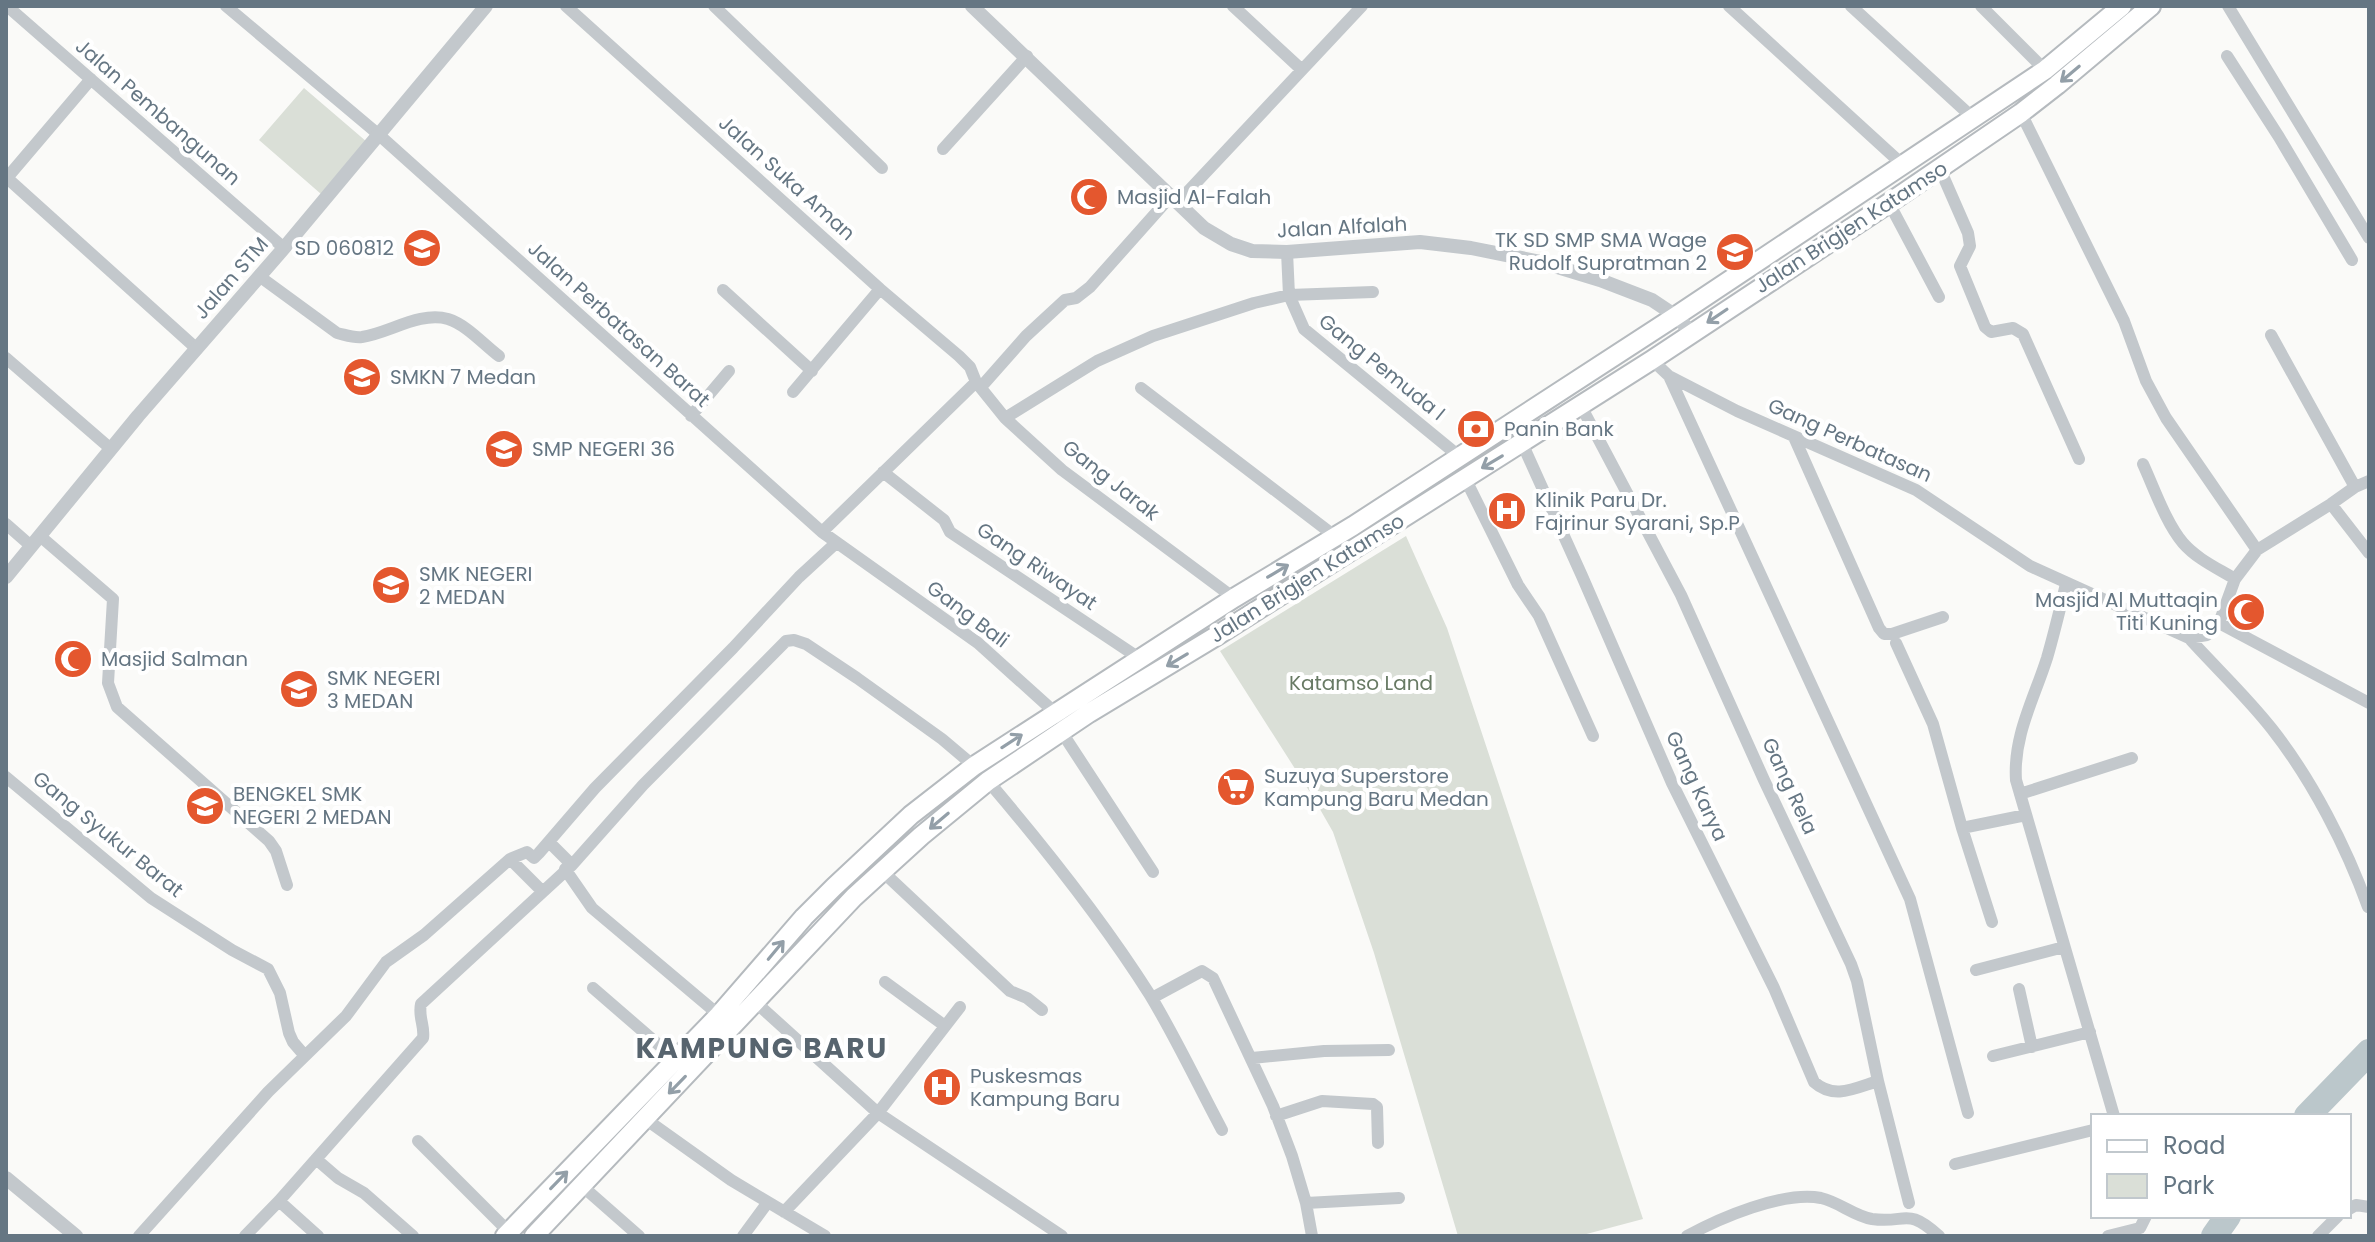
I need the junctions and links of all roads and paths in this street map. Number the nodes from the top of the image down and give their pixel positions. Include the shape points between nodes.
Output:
1 (7, 6) edge
2 (226, 6) edge
3 (486, 6) edge
4 (566, 6) edge
5 (714, 6) edge
6 (972, 6) edge
7 (1233, 6) edge
8 (1362, 6) edge
9 (1729, 6) edge
10 (1851, 6) edge
11 (1981, 6) edge
12 (2120, 6) edge
13 (2151, 6) edge
14 (2228, 6) edge
15 (2105, 32) junction
16 (1027, 56) junction
17 (2227, 56) dead end
18 (1302, 70) junction
19 (2045, 70) junction
20 (91, 79) junction
21 (2021, 113) junction
22 (1972, 117) junction
23 (2299, 124) junction
24 (378, 134) junction
25 (2279, 137) junction
26 (943, 149) dead end
27 (1903, 165) junction
28 (882, 168) dead end
29 (1940, 169) junction
30 (6, 178) edge
31 (1175, 199) junction
32 (1889, 203) junction
33 (2369, 238) edge
34 (284, 248) junction
35 (1287, 252) junction
36 (2352, 260) dead end
37 (259, 276) junction
38 (880, 289) junction
39 (723, 290) dead end
40 (1373, 292) dead end
41 (1289, 295) junction
42 (1939, 297) dead end
43 (1676, 316) junction
44 (1692, 333) junction
45 (2271, 335) dead end
46 (197, 349) junction
47 (499, 356) dead end
48 (6, 358) edge
49 (1652, 360) junction
50 (729, 371) dead end
51 (812, 371) junction
52 (1669, 376) junction
53 (978, 384) junction
54 (1141, 388) dead end
55 (793, 392) dead end
56 (1581, 406) junction
57 (691, 416) junction
58 (1005, 418) junction
59 (1794, 437) junction
60 (1522, 443) junction
61 (111, 449) junction
62 (1460, 457) junction
63 (2079, 459) dead end
64 (2143, 464) dead end
65 (883, 472) junction
66 (1465, 478) junction
67 (2365, 485) edge
68 (2331, 504) junction
69 (6, 524) edge
70 (822, 532) junction
71 (1336, 537) junction
72 (35, 541) junction
73 (836, 543) junction
74 (2257, 550) junction
75 (2369, 553) edge
76 (6, 577) edge
77 (2235, 579) junction
78 (2066, 584) junction
79 (1234, 598) junction
80 (1943, 617) dead end
81 (2219, 623) junction
82 (2189, 638) junction
83 (1896, 643) dead end
84 (1139, 658) junction
85 (1096, 687) junction
86 (2369, 703) edge
87 (1105, 704) junction
88 (1062, 723) junction
89 (1593, 736) dead end
90 (2132, 758) dead end
91 (974, 766) junction
92 (6, 777) edge
93 (988, 781) junction
94 (2020, 794) junction
95 (2026, 815) junction
96 (1962, 828) junction
97 (549, 842) junction
98 (510, 859) junction
99 (568, 867) junction
100 (882, 871) junction
101 (1153, 872) dead end
102 (287, 885) dead end
103 (542, 891) junction
104 (2368, 907) edge
105 (1992, 922) dead end
106 (2064, 947) junction
107 (1976, 970) dead end
108 (885, 982) dead end
109 (593, 988) dead end
110 (742, 988) junction
111 (2019, 989) dead end
112 (1152, 998) junction
113 (756, 1002) junction
114 (960, 1007) dead end
115 (1042, 1010) dead end
116 (725, 1021) junction
117 (945, 1026) junction
118 (2090, 1032) junction
119 (2032, 1047) junction
120 (1389, 1050) dead end
121 (305, 1056) junction
122 (1993, 1056) dead end
123 (1252, 1058) junction
124 (675, 1059) junction
125 (1878, 1081) junction
126 (878, 1113) junction
127 (1968, 1113) dead end
128 (2113, 1114) edge
129 (1276, 1116) junction
130 (644, 1118) junction
131 (1222, 1130) dead end
132 (2091, 1130) edge
133 (418, 1141) dead end
134 (1378, 1143) dead end
135 (316, 1159) junction
136 (1955, 1164) dead end
137 (6, 1178) edge
138 (581, 1185) junction
139 (1399, 1198) dead end
140 (279, 1201) junction
141 (768, 1202) junction
142 (1306, 1203) junction
143 (1909, 1203) dead end
144 (784, 1212) junction
145 (2145, 1218) edge
146 (2336, 1218) edge
147 (507, 1234) edge
148 (76, 1236) edge
149 (139, 1236) edge
150 (245, 1236) edge
151 (318, 1236) edge
152 (413, 1236) edge
153 (534, 1236) edge
154 (639, 1236) edge
155 (743, 1236) edge
156 (825, 1236) edge
157 (1062, 1236) edge
158 (1312, 1236) edge
159 (1687, 1236) edge
160 (1939, 1236) edge
161 (2108, 1236) edge
162 (2318, 1236) edge

1 - 20 street, Jalan Pembangunan
2 - 24 street, Jalan Perbatasan Barat
3 - 24 street, Jalan STM
4 - 38 street, Jalan Suka Aman
5 - 28 street
6 - 16 street, Jalan Alfalah
7 - 18 street
8 - 18 street
9 - 27 street
10 - 22 street
11 - 19 street
12 - 15 main road, Jalan Brigjen Katamso
13 - 15 main road, Jalan Brigjen Katamso
14 - 23 street
15 - 19 main road, Jalan Brigjen Katamso
15 -> 21 main road, Jalan Brigjen Katamso
16 - 26 street
16 - 31 street, Jalan Alfalah
17 - 25 street
18 - 31 street
19 - 22 main road, Jalan Brigjen Katamso
20 - 30 street
20 - 34 street, Jalan Pembangunan
21 - 29 main road, Jalan Brigjen Katamso
21 - 74 street via 2124,321 2155,398
22 - 27 main road, Jalan Brigjen Katamso
23 - 25 street
23 - 33 street
24 - 34 street, Jalan STM
24 - 57 street, Jalan Perbatasan Barat
25 - 36 street
27 - 43 main road, Jalan Brigjen Katamso
29 - 32 main road, Jalan Brigjen Katamso
29 - 63 street via 1968,233 1970,246 1960,266 1985,327 1991,332 2013,328 2023,334
30 - 46 street
31 - 35 street, Jalan Alfalah via 1204,228 1231,244
31 - 53 street via 1090,287 1065,300
32 - 42 street
32 -> 44 main road, Jalan Brigjen Katamso
34 - 37 street, Jalan STM
35 - 41 street, Gang Pemuda I
35 - 43 street, Jalan Alfalah via 1420,242 1471,248 1600,280 1652,300
37 - 46 street, Jalan STM
37 - 47 street via 337,333 363,337 431,317 447,319
38 - 51 street
38 - 53 street, Jalan Suka Aman via 959,356
39 - 51 street
40 - 41 street
41 - 58 street via 1153,336 1097,361
41 - 62 street, Gang Pemuda I via 1305,331
43 - 44 street, Jalan Alfalah
43 - 62 main road, Jalan Brigjen Katamso
44 - 49 main road, Jalan Brigjen Katamso
45 - 67 street
46 - 61 street, Jalan STM
48 - 61 street
49 - 52 street, Gang Perbatasan
49 - 56 main road, Jalan Brigjen Katamso
50 - 57 street
51 - 55 street
52 - 59 street, Gang Perbatasan
52 - 127 street via 1910,899
53 - 58 street, Gang Jarak
53 - 65 street
54 - 71 street
56 - 60 main road, Jalan Brigjen Katamso
56 - 125 street, Gang Rela via 1681,595 1851,964
57 - 70 street, Jalan Perbatasan Barat
58 - 79 street, Gang Jarak via 1062,470
59 - 78 street, Gang Perbatasan via 1916,490
59 - 80 street via 1879,628 1892,634
60 -> 66 main road, Jalan Brigjen Katamso
60 - 125 street, Gang Karya via 1672,783 1774,988 1814,1082 1832,1092
61 - 72 street, Jalan STM
62 - 71 main road, Jalan Brigjen Katamso
64 - 77 street via 2183,543
65 - 70 street
65 - 84 street, Gang Riwayat via 944,520 950,532
66 -> 87 main road, Jalan Brigjen Katamso
66 - 89 street via 1539,616
67 - 68 street
68 - 74 street
68 - 75 street
69 - 72 street
70 - 73 street, Jalan Perbatasan Barat
79 -> 71 main road, Jalan Brigjen Katamso
72 - 76 street, Jalan STM
72 - 102 street via 113,599 108,683 117,707 269,841
73 - 88 street, Gang Bali via 978,643
73 - 97 street via 595,788
74 - 77 street
77 - 81 street
78 - 82 street, Gang Perbatasan
78 - 94 street via 2019,736 2015,766
79 - 84 main road, Jalan Brigjen Katamso
81 - 82 street via 2202,637
81 - 86 street
82 - 104 street via 2272,729 2342,845
83 - 96 street via 1933,724
84 - 85 main road, Jalan Brigjen Katamso
85 - 87 main road
85 - 88 main road, Jalan Brigjen Katamso
87 - 88 main road, Jalan Brigjen Katamso
91 -> 88 main road, Jalan Brigjen Katamso
88 - 93 main road, Jalan Brigjen Katamso
88 - 101 street, Gang Bali
90 - 94 street
91 - 99 street via 806,644 786,641
110 -> 91 main road, Jalan Brigjen Katamso via 844,877
92 - 121 street, Gang Syukur Barat via 151,898 268,969 289,1033
93 -> 100 main road, Jalan Brigjen Katamso
93 - 112 street via 1086,903
94 - 95 street
95 - 96 street
95 - 106 street
96 - 105 street
97 - 98 street via 534,858 527,852
97 - 99 street
98 - 103 street
98 - 121 street via 386,962 346,1016
99 - 103 street
99 - 116 street via 592,908
100 - 113 main road, Jalan Brigjen Katamso
100 - 115 street via 1010,991
103 - 135 street via 421,1004 423,1038
106 - 107 street
106 - 118 street
108 - 117 street
109 - 124 street
110 - 113 street
110 - 116 main road, Jalan Brigjen Katamso
111 - 119 street
112 - 123 street via 1202,971 1208,973
112 - 131 street
113 - 116 main road, Jalan Brigjen Katamso
113 - 126 street
114 - 117 street
116 - 124 main road, Jalan Brigjen Katamso
116 -> 130 main road, Jalan Brigjen Katamso
117 - 126 street
118 - 119 street
118 - 128 street
119 - 122 street
120 - 123 street
121 - 149 street
123 - 129 street
147 -> 124 main road, Jalan Brigjen Katamso
125 - 143 street, Gang Rela
126 - 144 street
126 - 157 street
129 - 134 street via 1322,1101 1373,1104
129 - 142 street
130 - 138 main road, Jalan Brigjen Katamso
130 - 141 street
132 - 136 street
133 - 147 street
135 - 140 street
135 - 152 street
137 - 148 street
138 - 153 main road, Jalan Brigjen Katamso
138 - 154 street
139 - 142 street
140 - 150 street
140 - 151 street
141 - 144 street
141 - 155 street
142 - 158 street
144 - 156 street
145 - 161 street via 2140,1228
146 - 162 street
159 - 160 street via 1757,1206 1816,1197 1868,1218 1916,1219

